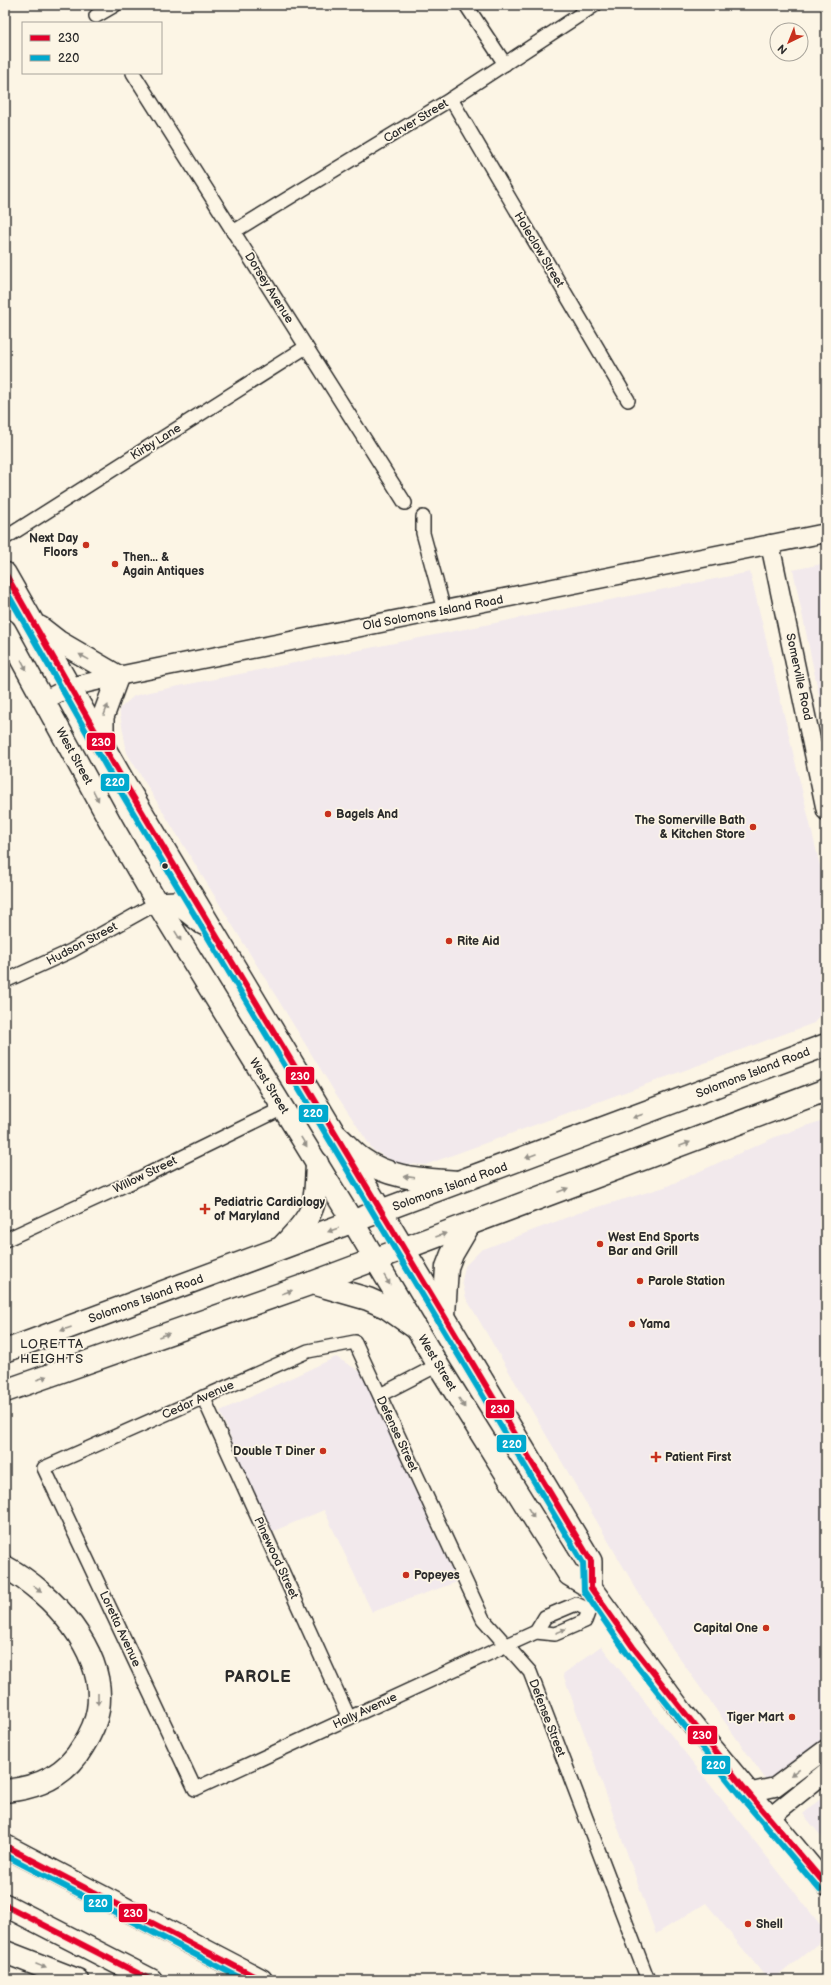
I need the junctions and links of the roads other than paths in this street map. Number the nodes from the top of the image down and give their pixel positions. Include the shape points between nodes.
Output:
1 (115, 5) edge
2 (466, 5) edge
3 (595, 5) edge
4 (95, 15) edge
5 (506, 64) junction
6 (133, 74) edge
7 (451, 100) junction
8 (233, 232) junction
9 (306, 347) junction
10 (628, 400) dead end
11 (405, 503) dead end
12 (423, 517) dead end
13 (826, 533) edge
14 (5, 538) edge
15 (770, 544) junction
16 (5, 573) edge
17 (444, 610) junction
18 (32, 620) junction
19 (5, 630) edge
20 (118, 676) junction
21 (70, 687) junction
22 (43, 701) junction
23 (103, 746) junction
24 (826, 811) edge
25 (157, 903) junction
26 (215, 935) junction
27 (5, 981) edge
28 (826, 1045) edge
29 (823, 1093) edge
30 (283, 1108) junction
31 (337, 1136) junction
32 (317, 1163) junction
33 (462, 1182) junction
34 (382, 1212) junction
35 (353, 1222) junction
36 (470, 1225) junction
37 (5, 1240) edge
38 (405, 1249) junction
39 (280, 1250) junction
40 (376, 1260) junction
41 (312, 1283) junction
42 (444, 1315) junction
43 (416, 1328) junction
44 (355, 1342) joint
45 (5, 1352) edge
46 (438, 1364) junction
47 (5, 1391) edge
48 (380, 1395) junction
49 (203, 1398) junction
50 (44, 1468) joint
51 (5, 1567) edge
52 (594, 1600) junction
53 (536, 1632) junction
54 (505, 1646) junction
55 (349, 1718) junction
56 (826, 1749) edge
57 (826, 1772) edge
58 (195, 1790) joint
59 (5, 1791) edge
60 (748, 1792) junction
61 (769, 1818) junction
62 (5, 1846) edge
63 (826, 1885) edge
64 (5, 1905) edge
65 (5, 1952) edge
66 (77, 1980) edge
67 (151, 1980) edge
68 (261, 1980) edge
69 (648, 1980) edge

1 - 4 street
2 - 5 street
3 - 5 street, Carver Street
5 - 7 street, Carver Street
6 - 8 street, Dorsey Avenue
7 - 8 street, Carver Street
7 - 10 street, Holeclow Street
8 - 9 street, Dorsey Avenue
9 - 11 street, Dorsey Avenue
9 - 14 street, Kirby Lane
12 - 17 street via 423,533
13 - 15 main road, Old Solomons Island Road
15 - 17 main road, Old Solomons Island Road
15 - 24 main road, Somerville Road
16 - 18 main road
17 - 20 main road, Old Solomons Island Road
20 -> 18 main road via 58,641
18 - 21 main road
19 -> 22 main road, West Street
20 - 21 main road, Old Solomons Island Road
23 -> 20 main road via 103,717
21 - 22 main road, Old Solomons Island Road
21 - 23 main road
22 -> 25 main road, West Street
23 - 26 main road
25 - 26 main road via 175,902
25 - 27 street, Hudson Street via 71,951
25 -> 30 main road, West Street
26 - 31 main road
28 -> 33 highway, Solomons Island Road
36 -> 29 highway
30 -> 32 main road, West Street
30 - 37 street, Willow Street
33 -> 31 highway via 393,1175 361,1159
31 - 34 main road
32 - 35 main road, West Street
32 - 39 highway via 316,1198 312,1211 305,1224
33 - 34 highway, Solomons Island Road
34 - 35 highway, Solomons Island Road
34 - 38 main road
35 -> 39 highway, Solomons Island Road
35 - 40 main road, West Street
38 -> 36 highway
36 - 42 highway via 452,1254 448,1267
38 - 40 highway
38 - 42 main road
39 -> 45 highway, Solomons Island Road
40 - 41 highway
40 -> 43 main road, West Street
41 - 43 highway via 368,1299 386,1307
47 -> 41 highway
42 - 52 main road via 591,1560
43 - 46 main road, West Street
44 - 48 street, Defense Street
44 - 49 street, Cedar Avenue via 308,1351
46 - 48 street
46 -> 52 main road, West Street via 569,1575
48 - 54 street, Defense Street via 483,1619
49 - 50 street, Cedar Avenue
49 - 55 street, Pinewood Street
50 - 58 street, Loretta Avenue
51 -> 59 highway via 17,1573 47,1597 68,1620 85,1646 95,1672 98,1693 98,1710 90,1735 80,1753 67,1768 53,1778 26,1789
52 - 53 street via 576,1604 545,1617
53 -> 52 street, Holly Avenue via 554,1634 585,1621
52 - 60 main road, West Street
53 - 54 street, Holly Avenue
54 - 55 street, Holly Avenue
54 - 69 street, Defense Street via 530,1672
55 - 58 street, Holly Avenue
56 -> 60 main road via 775,1787
57 - 61 main road
60 - 61 main road, West Street
61 - 63 main road, West Street
62 - 68 highway
64 - 67 highway
65 -> 66 highway

